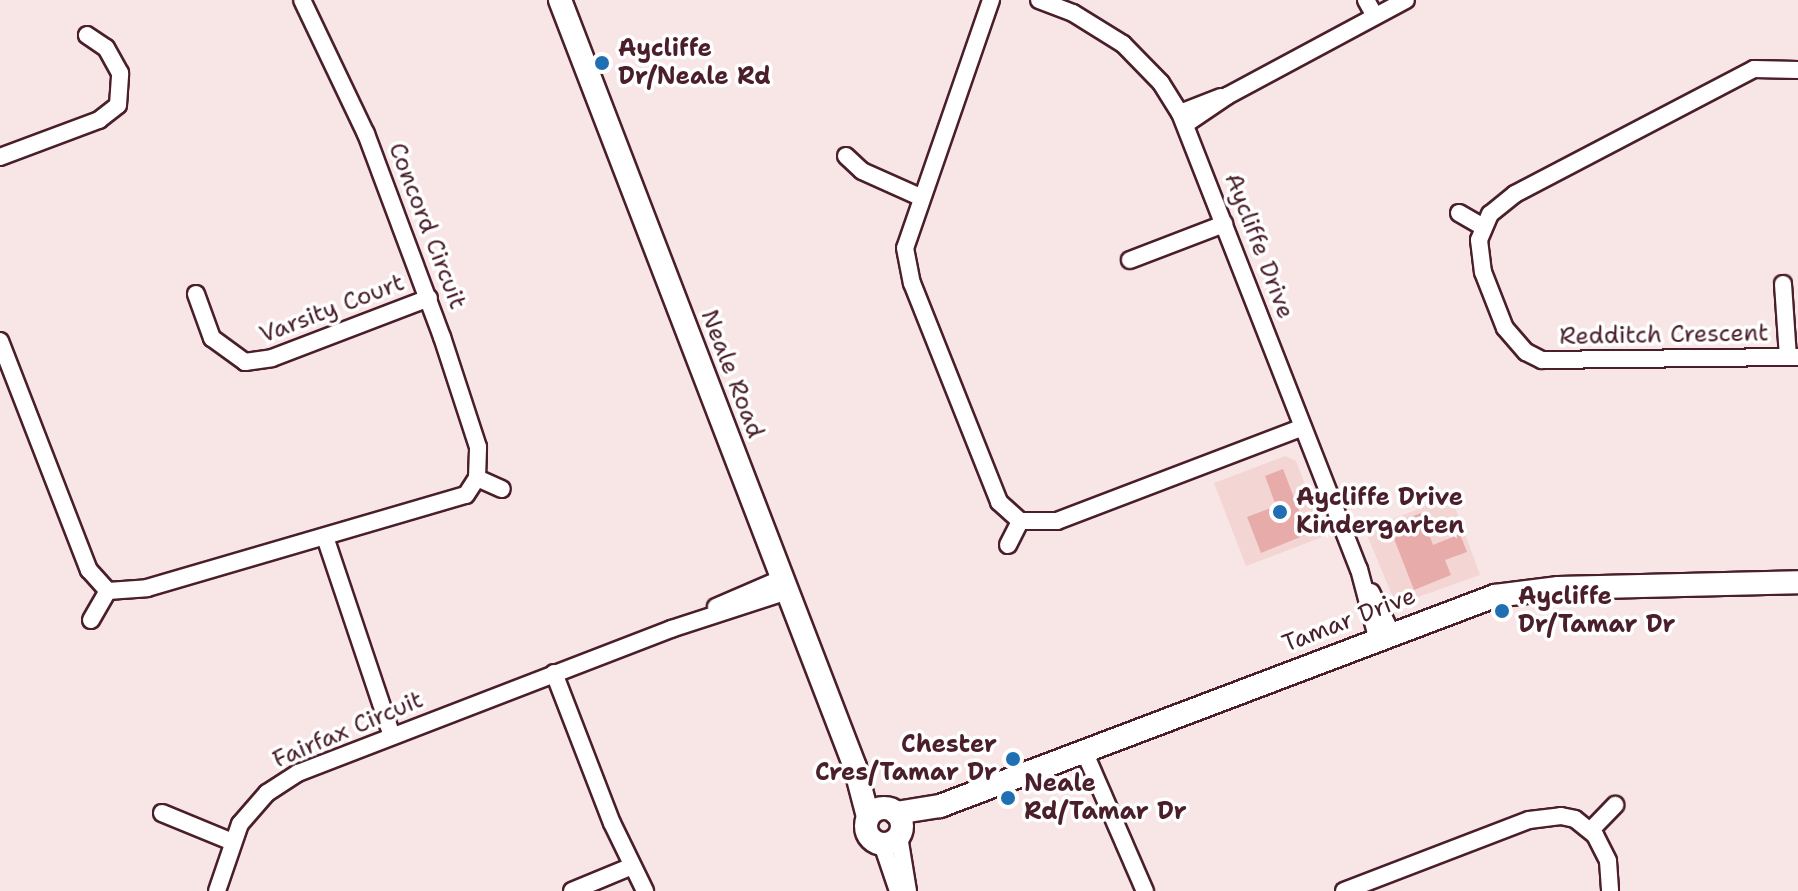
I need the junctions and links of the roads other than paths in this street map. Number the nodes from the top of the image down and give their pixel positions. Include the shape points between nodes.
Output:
1 (302, 0) edge
2 (561, 0) edge
3 (991, 0) edge
4 (1039, 0) edge
5 (1366, 0) edge
6 (1406, 0) edge
7 (1375, 16) junction
8 (87, 35) dead end
9 (1798, 70) edge
10 (1183, 118) junction
11 (846, 156) dead end
12 (0, 157) edge
13 (920, 197) junction
14 (1459, 213) dead end
15 (1224, 224) junction
16 (1483, 227) junction
17 (1130, 260) dead end
18 (1783, 284) dead end
19 (196, 294) dead end
20 (429, 298) junction
21 (0, 341) edge
22 (1793, 357) edge
23 (1303, 427) junction
24 (477, 478) junction
25 (502, 489) dead end
26 (1020, 521) junction
27 (325, 537) junction
28 (1008, 545) dead end
29 (1798, 582) edge
30 (786, 585) junction
31 (108, 591) junction
32 (91, 620) dead end
33 (1384, 635) junction
34 (554, 673) junction
35 (392, 736) junction
36 (1090, 749) junction
37 (1615, 805) dead end
38 (162, 813) dead end
39 (888, 825) junction
40 (1591, 830) junction
41 (230, 841) junction
42 (632, 866) junction
43 (217, 891) edge
44 (572, 891) edge
45 (645, 891) edge
46 (898, 891) edge
47 (908, 891) edge
48 (1145, 891) edge
49 (1344, 891) edge
50 (1610, 891) edge

1 - 20 street, Concord Circuit via 346,86
2 - 30 street, Neale Road
3 - 13 street
4 - 10 street, Aycliffe Drive via 1073,13 1123,44 1161,83
5 - 7 street
6 - 7 street
7 - 10 street
8 - 12 street via 106,48 120,73 118,105 99,120
9 - 16 street via 1770,65 1739,76 1515,194 1490,214
10 - 15 street, Aycliffe Drive
11 - 13 street via 871,176
13 - 26 street via 905,248 908,271 991,489
14 - 16 street
15 - 17 street
15 - 23 street, Aycliffe Drive
16 - 22 street, Redditch Crescent via 1480,256 1505,328 1526,352 1542,360
18 - 22 street
19 - 20 street, Varsity Court via 212,338 231,358 245,362 272,358
20 - 24 street, Concord Circuit via 478,447
21 - 31 street via 89,570
23 - 26 street via 1071,517
23 - 33 street, Aycliffe Drive
24 - 25 street
24 - 27 street via 455,501
26 - 28 street
27 - 31 street via 128,593
27 - 35 street
29 - 33 street, Tamar Drive via 1526,590 1463,605
30 - 34 street, Fairfax Circuit
30 - 39 street, Neale Road via 855,767
31 - 32 street
33 - 36 street, Tamar Drive
34 - 35 street, Fairfax Circuit
34 - 42 street
35 - 41 street, Fairfax Circuit via 280,783 253,807
36 - 39 street, Tamar Drive
36 - 48 street
37 - 40 street
38 - 41 street
39 - 46 street, Neale Road
39 - 47 street, Neale Road
40 - 49 street via 1561,816 1529,820
40 - 50 street via 1608,861
41 - 43 street, Fairfax Circuit
42 - 44 street
42 - 45 street

